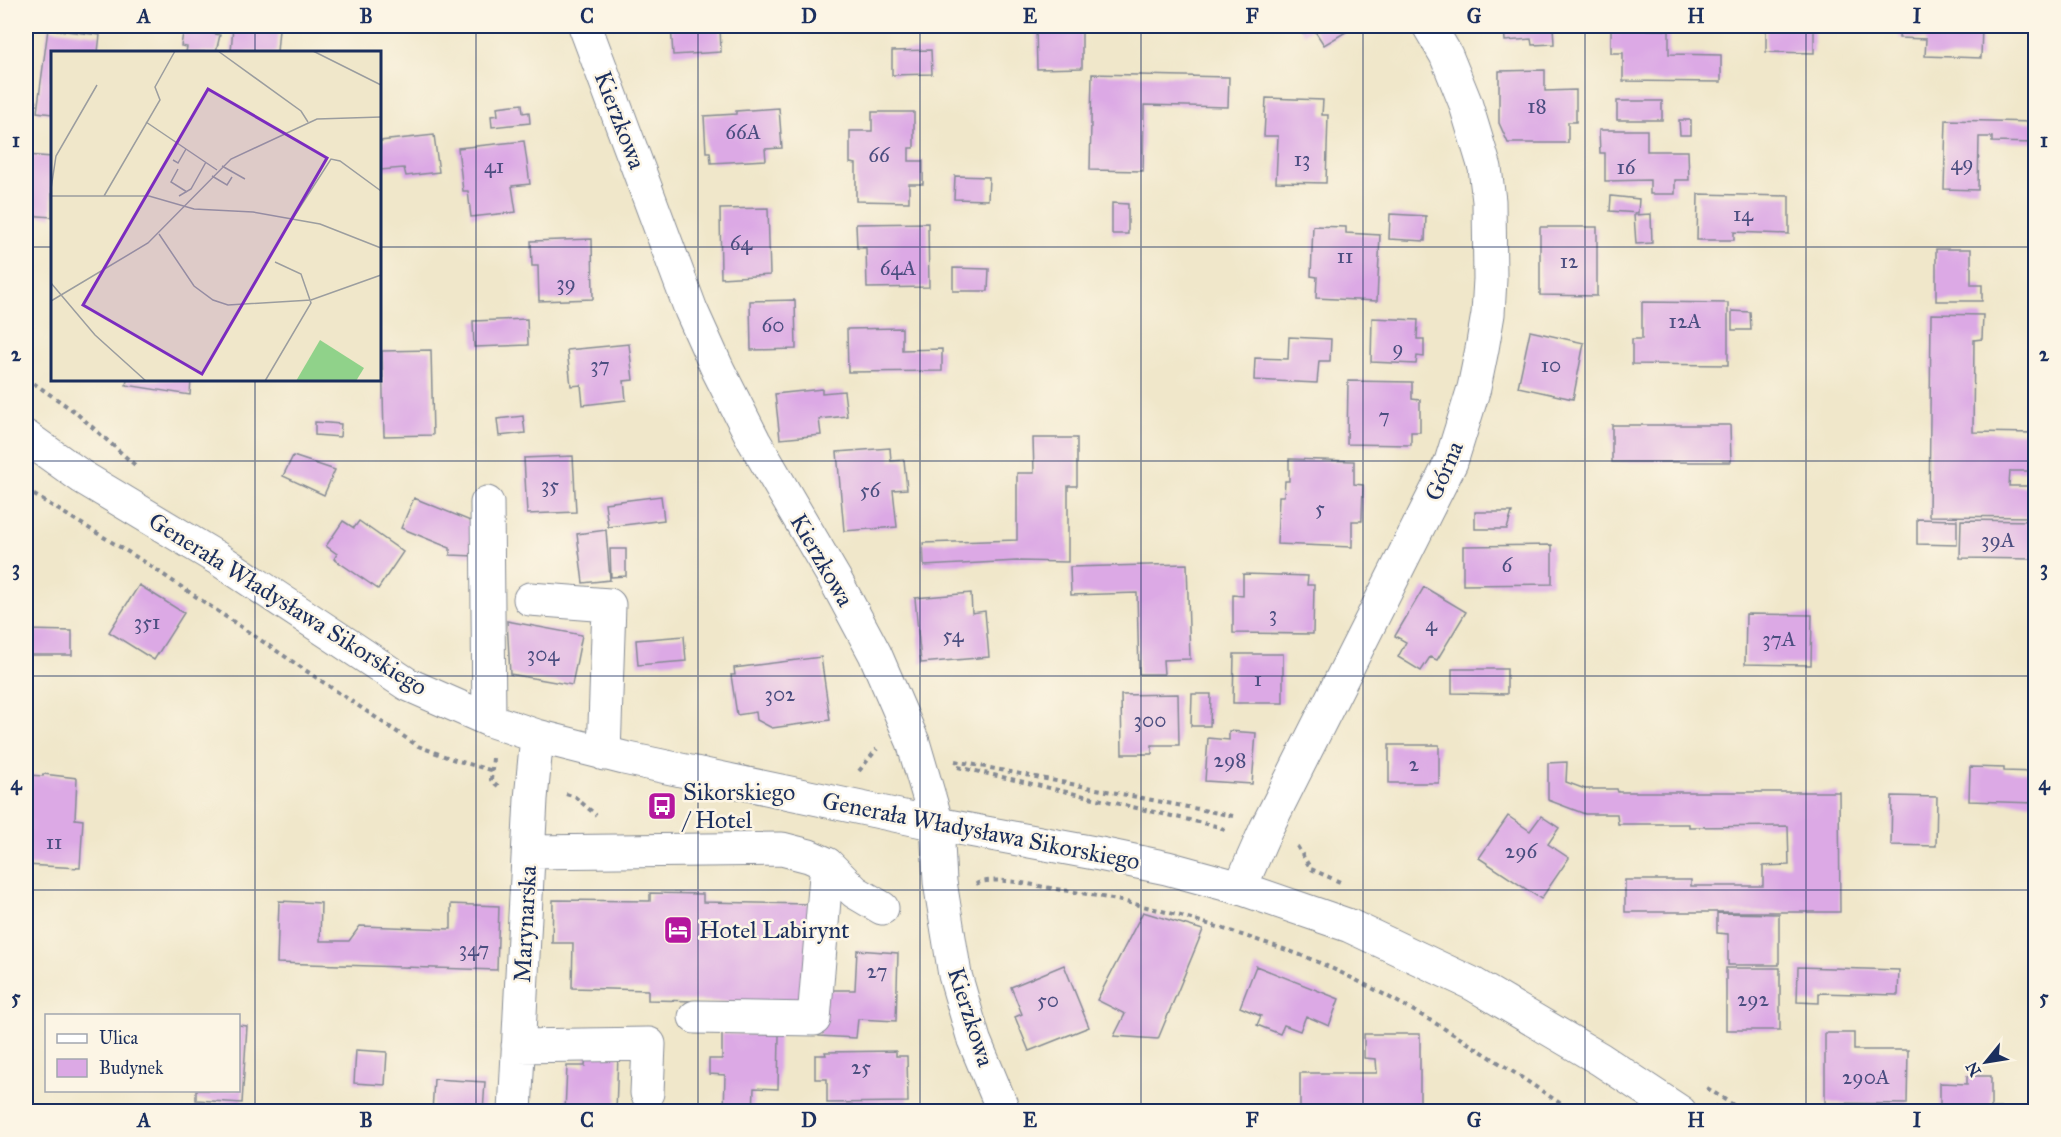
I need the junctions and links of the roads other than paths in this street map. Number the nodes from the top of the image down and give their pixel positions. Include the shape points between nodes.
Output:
1 (585, 26) edge
2 (1429, 26) edge
3 (26, 437) edge
4 (488, 503) dead end
5 (530, 599) dead end
6 (489, 720) junction
7 (537, 736) junction
8 (604, 754) junction
9 (938, 824) junction
10 (529, 852) junction
11 (827, 864) junction
12 (1240, 888) junction
13 (882, 908) dead end
14 (695, 1017) dead end
15 (518, 1046) junction
16 (647, 1093) dead end
17 (515, 1112) edge
18 (1004, 1112) edge
19 (1680, 1112) edge

1 - 9 street, Kierzkowa via 691,310 754,441 875,654 913,742
2 - 12 street, Górna via 1465,102 1485,168 1490,201 1488,314 1474,388 1451,462
3 - 6 street, Generała Władysława Sikorskiego via 82,477 217,558 398,678
4 - 6 street
5 - 8 street via 609,605
6 - 7 street, Generała Władysława Sikorskiego
7 - 8 street, Generała Władysława Sikorskiego
7 - 10 street, Marynarska
8 - 9 street, Generała Władysława Sikorskiego
9 - 12 street, Generała Władysława Sikorskiego via 1167,868
9 - 18 street, Kierzkowa via 940,882 955,975 974,1040
10 - 11 street via 782,849
10 - 15 street, Marynarska
11 - 13 street via 855,892
11 - 14 street via 814,1019
12 - 19 street, Generała Władysława Sikorskiego via 1350,926 1473,984 1600,1059
15 - 16 street via 649,1044
15 - 17 street, Marynarska

